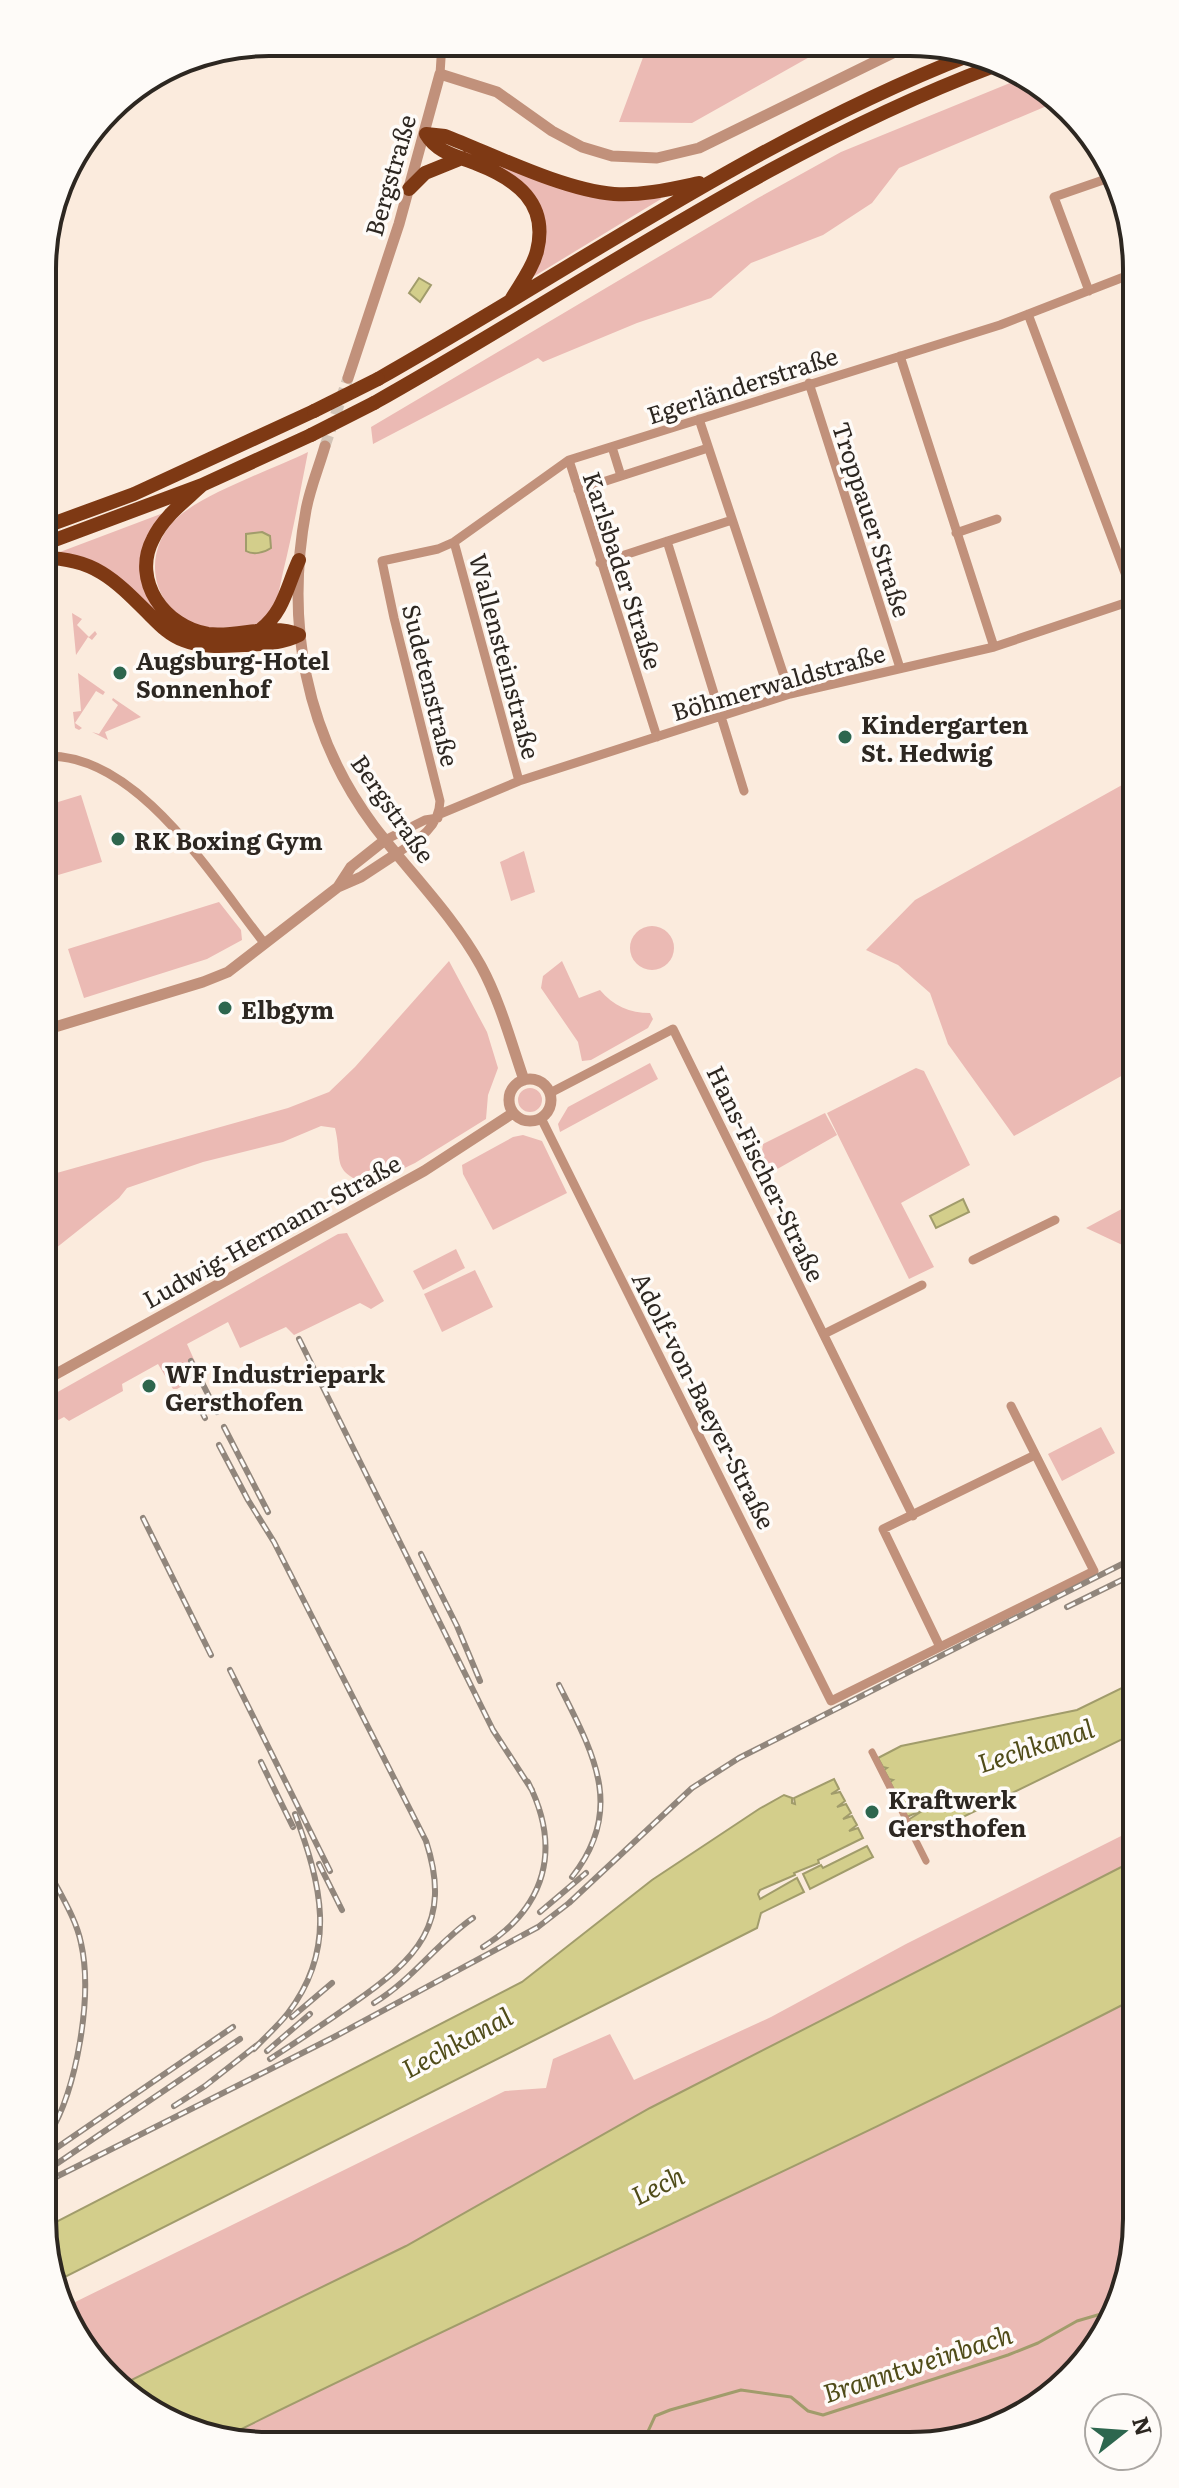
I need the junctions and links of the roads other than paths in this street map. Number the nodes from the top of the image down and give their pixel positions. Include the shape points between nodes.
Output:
1 (441, 56) edge
2 (887, 56) edge
3 (956, 61) edge
4 (985, 70) edge
5 (440, 74) junction
6 (426, 134) junction
7 (462, 158) junction
8 (1103, 180) edge
9 (711, 181) junction
10 (409, 189) junction
11 (1123, 277) edge
12 (1089, 291) junction
13 (509, 303) junction
14 (1028, 314) junction
15 (900, 356) junction
16 (348, 378) tunnel mouth
17 (809, 383) junction
18 (699, 419) junction
19 (325, 446) tunnel mouth
20 (612, 447) junction
21 (708, 448) junction
22 (569, 460) junction
23 (621, 476) junction
24 (202, 485) junction
25 (578, 490) junction
26 (997, 519) dead end
27 (732, 520) junction
28 (56, 522) edge
29 (956, 533) junction
30 (56, 540) edge
31 (667, 541) junction
32 (454, 542) junction
33 (56, 558) edge
34 (299, 560) junction
35 (382, 561) joint
36 (600, 563) junction
37 (1123, 568) edge
38 (1123, 604) edge
39 (260, 631) junction
40 (299, 635) junction
41 (994, 647) junction
42 (900, 668) junction
43 (790, 694) junction
44 (722, 716) junction
45 (657, 737) junction
46 (56, 758) edge
47 (519, 781) junction
48 (744, 791) dead end
49 (439, 816) junction
50 (385, 840) junction
51 (396, 854) junction
52 (338, 887) junction
53 (265, 944) junction
54 (56, 1027) edge
55 (524, 1080) junction
56 (550, 1093) junction
57 (513, 1113) junction
58 (541, 1118) junction
59 (1055, 1220) dead end
60 (973, 1260) dead end
61 (922, 1285) dead end
62 (824, 1334) junction
63 (56, 1374) edge
64 (1011, 1406) dead end
65 (1035, 1455) junction
66 (913, 1516) junction
67 (940, 1647) junction
68 (872, 1752) dead end
69 (926, 1861) dead end

1 - 5 street
2 - 5 street via 699,148 646,158 582,147 497,92
3 - 9 highway via 822,121
4 - 24 highway, bridge via 772,169 374,403
5 - 6 street, Bergstraße
6 - 7 highway via 439,150
6 - 9 highway via 445,136 580,189 645,194
6 - 10 street, Bergstraße
7 - 10 highway via 425,173
7 - 13 highway via 506,175 533,207 537,249
8 - 12 street via 1054,197
9 - 13 highway
10 - 16 street, Bergstraße
11 - 12 street, Egerländerstraße
12 - 14 street, Egerländerstraße
13 - 28 highway, bridge via 314,411 158,483
14 - 15 street, Egerländerstraße
14 - 37 street
15 - 17 street, Egerländerstraße
15 - 29 street
17 - 18 street, Egerländerstraße
17 - 42 street, Troppauer Straße
18 - 20 street, Egerländerstraße
18 - 21 street
19 - 34 street, Bergstraße via 307,506
20 - 22 street, Egerländerstraße
20 - 23 street
21 - 23 street
21 - 27 street
22 - 25 street, Karlsbader Straße
22 - 32 street, Egerländerstraße
23 - 25 street
24 - 30 highway
24 - 39 highway via 153,538 146,563 152,593 171,617 200,632
25 - 36 street, Karlsbader Straße
26 - 29 street
27 - 31 street
27 - 43 street
29 - 41 street
31 - 36 street
31 - 44 street
32 - 35 street, Egerländerstraße
32 - 47 street, Wallensteinstraße
33 - 40 highway via 93,566 180,640 222,647 279,643
34 - 39 highway via 282,605
34 - 40 street, Bergstraße
35 - 49 street, Sudetenstraße via 440,801
36 - 45 street, Karlsbader Straße
38 - 41 street, Böhmerwaldstraße
39 - 40 highway via 278,628
40 - 50 street, Bergstraße via 324,739
41 - 42 street, Böhmerwaldstraße
42 - 43 street, Böhmerwaldstraße
43 - 44 street, Böhmerwaldstraße
44 - 45 street, Böhmerwaldstraße
44 - 48 street
45 - 47 street, Böhmerwaldstraße
46 - 53 street via 85,763 124,781 149,801
47 - 49 street, Böhmerwaldstraße
49 - 50 street
49 - 51 street
50 - 51 street, Bergstraße
50 - 52 street via 351,867
51 - 52 street
51 - 55 street, Bergstraße via 445,911 482,969
52 - 53 street
53 - 54 street via 228,972 203,982
55 - 56 street via 539,1080
55 - 57 street via 510,1093
56 - 58 street via 549,1111
56 - 62 street, Hans-Fischer-Straße via 673,1029
57 - 58 street via 525,1121
57 - 63 street, Ludwig-Hermann-Straße via 419,1174
58 - 67 street, Adolf-von-Baeyer-Straße via 831,1701
59 - 60 street
61 - 62 street
62 - 66 street, Hans-Fischer-Straße
64 - 65 street
65 - 66 street
65 - 67 street via 1094,1571
66 - 67 street via 883,1529
68 - 69 street

